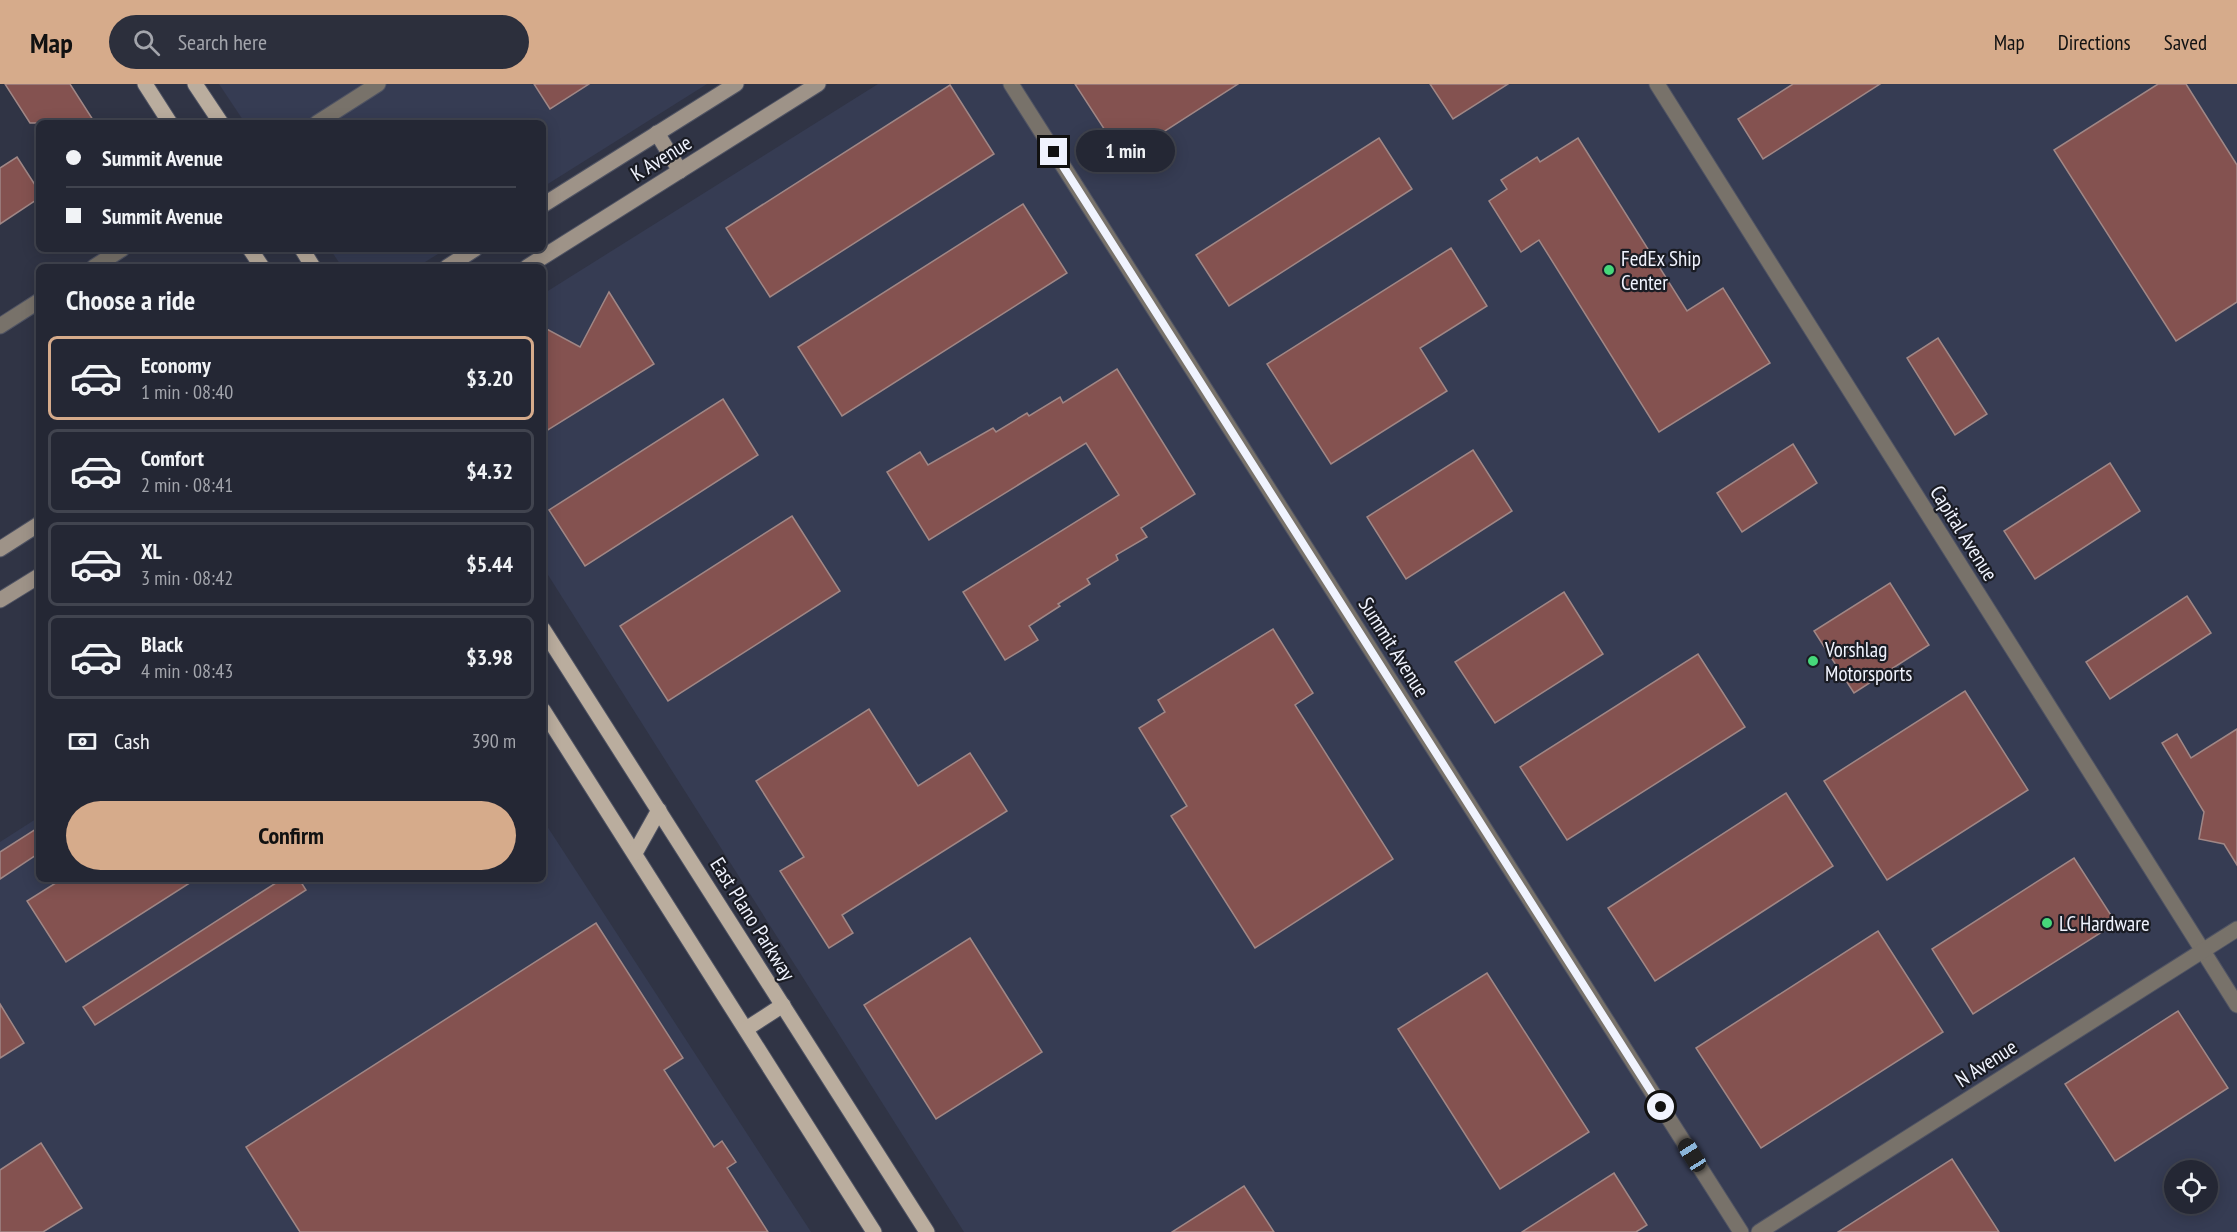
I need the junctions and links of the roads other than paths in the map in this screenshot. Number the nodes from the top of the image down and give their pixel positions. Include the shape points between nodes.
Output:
1 (145, 84) edge
2 (195, 84) edge
3 (378, 84) edge
4 (736, 84) edge
5 (818, 84) edge
6 (1011, 84) edge
7 (1657, 84) edge
8 (168, 120) edge
9 (219, 120) edge
10 (322, 120) edge
11 (657, 132) junction
12 (680, 171) junction
13 (546, 203) edge
14 (117, 252) edge
15 (470, 252) edge
16 (99, 264) edge
17 (452, 264) edge
18 (532, 264) edge
19 (36, 304) edge
20 (0, 326) edge
21 (36, 526) edge
22 (0, 549) edge
23 (36, 578) edge
24 (0, 600) edge
25 (546, 634) edge
26 (546, 715) edge
27 (659, 810) junction
28 (635, 853) junction
29 (2237, 929) edge
30 (2203, 951) junction
31 (783, 1005) junction
32 (2237, 1005) edge
33 (746, 1029) junction
34 (874, 1232) edge
35 (927, 1232) edge
36 (1741, 1232) edge
37 (1759, 1232) edge

1 - 8 main road
2 - 9 main road
3 - 10 street
4 - 11 main road, K Avenue
5 - 12 main road, K Avenue
6 - 36 street, Summit Avenue
7 - 30 street, Capital Avenue
11 - 12 main road
11 - 13 main road, K Avenue
12 - 18 main road, K Avenue
14 - 16 street
15 - 17 main road
19 - 20 street
21 - 22 main road
23 - 24 main road
25 - 27 main road, East Plano Parkway
26 - 28 main road
27 - 28 main road
27 - 31 main road, East Plano Parkway
28 - 33 main road
29 - 30 street, N Avenue
30 - 32 street, Capital Avenue
30 - 37 street, N Avenue
31 - 33 main road
31 - 35 main road, East Plano Parkway
33 - 34 main road

